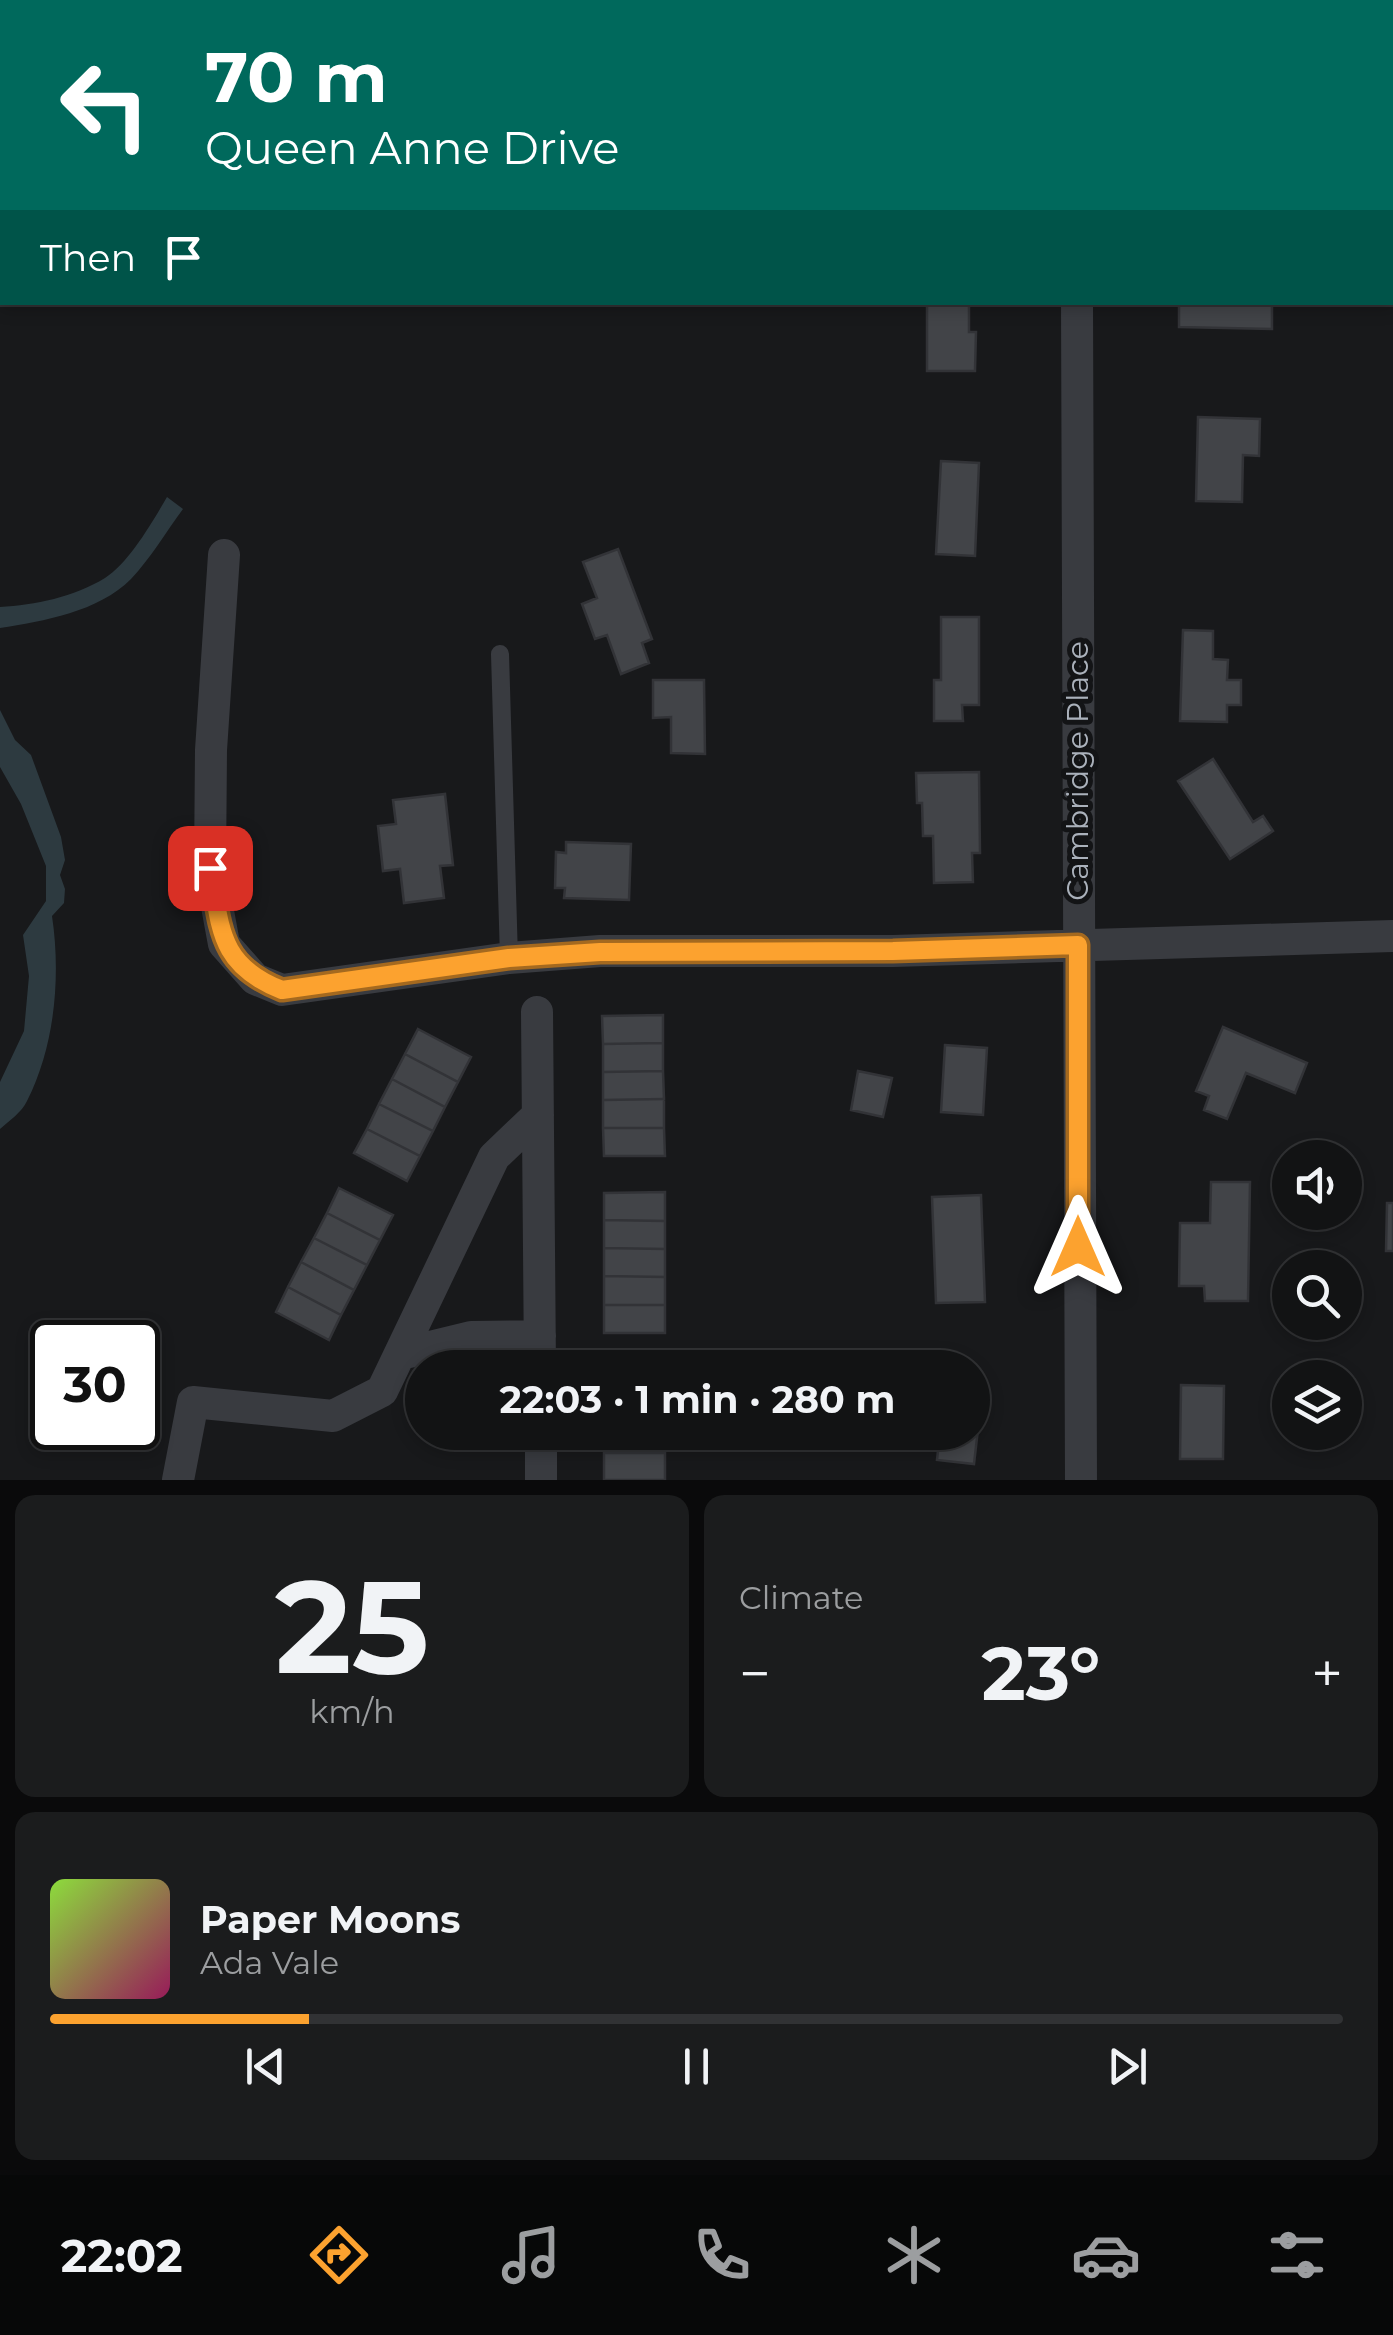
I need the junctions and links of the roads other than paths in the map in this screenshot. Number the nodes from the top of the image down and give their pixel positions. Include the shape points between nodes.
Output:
1 (1076, 305) edge
2 (224, 556) dead end
3 (500, 654) dead end
4 (1393, 936) edge
5 (1078, 945) junction
6 (509, 958) junction
7 (537, 1012) dead end
8 (538, 1116) junction
9 (418, 1350) edge
10 (530, 1350) edge
11 (540, 1350) edge
12 (405, 1353) edge
13 (401, 1354) junction
14 (541, 1450) edge
15 (178, 1480) edge
16 (541, 1480) edge
17 (1080, 1480) edge

1 - 5 street, Cambridge Place
2 - 6 street via 210,750 210,868 224,944 255,979 282,990
3 - 6 lane
4 - 5 street
5 - 6 street
5 - 17 street, Cambridge Place
7 - 8 street
8 - 11 street
8 - 13 street via 494,1157
9 - 10 street via 470,1338
12 - 13 street
13 - 15 street via 382,1391 333,1416 193,1402
14 - 16 street

